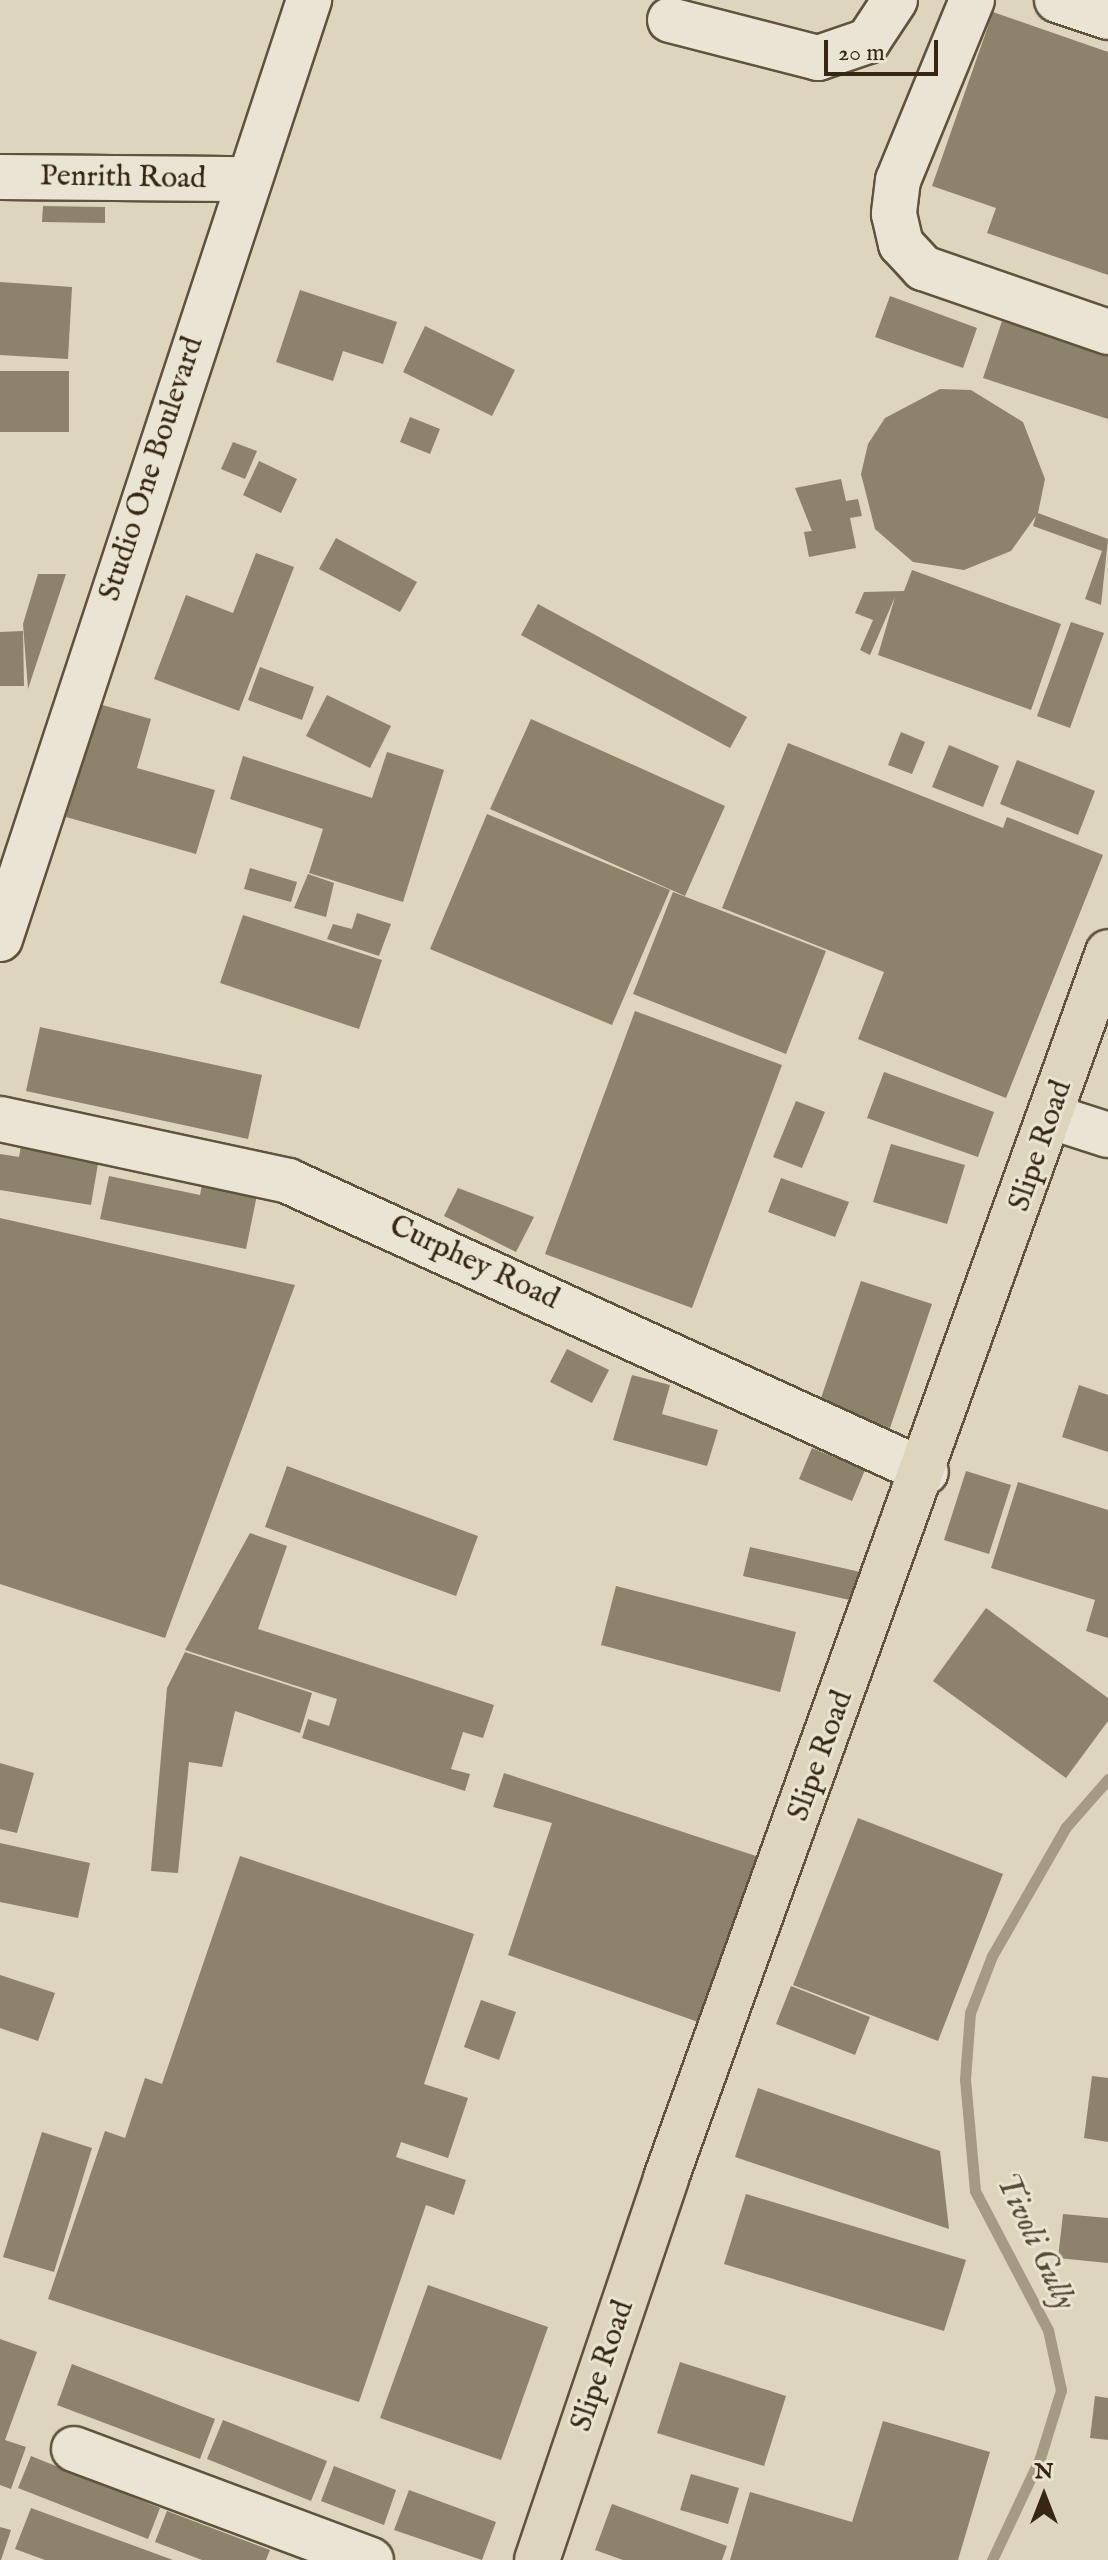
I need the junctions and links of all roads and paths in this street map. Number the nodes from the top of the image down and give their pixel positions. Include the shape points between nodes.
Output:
1 (309, 0) edge
2 (895, 0) edge
3 (972, 0) edge
4 (1057, 0) edge
5 (1108, 17) edge
6 (670, 20) dead end
7 (0, 177) edge
8 (246, 179) junction
9 (1108, 332) edge
10 (3, 920) edge
11 (1108, 952) edge
12 (1052, 1117) junction
13 (0, 1119) edge
14 (1108, 1135) edge
15 (926, 1472) junction
16 (74, 2449) dead end
17 (371, 2560) edge
18 (537, 2560) edge

1 - 8 street, Studio One Boulevard
2 - 6 street via 868,41 818,58
3 - 9 street via 898,180 894,214 901,244 923,268
4 - 5 street
7 - 8 street, Penrith Road
8 - 10 street, Studio One Boulevard
11 - 12 main road, Slipe Road
12 - 14 street
12 - 15 main road, Slipe Road
13 - 15 street, Curphey Road via 300,1186
15 - 18 main road, Slipe Road via 666,2178
16 - 17 street

